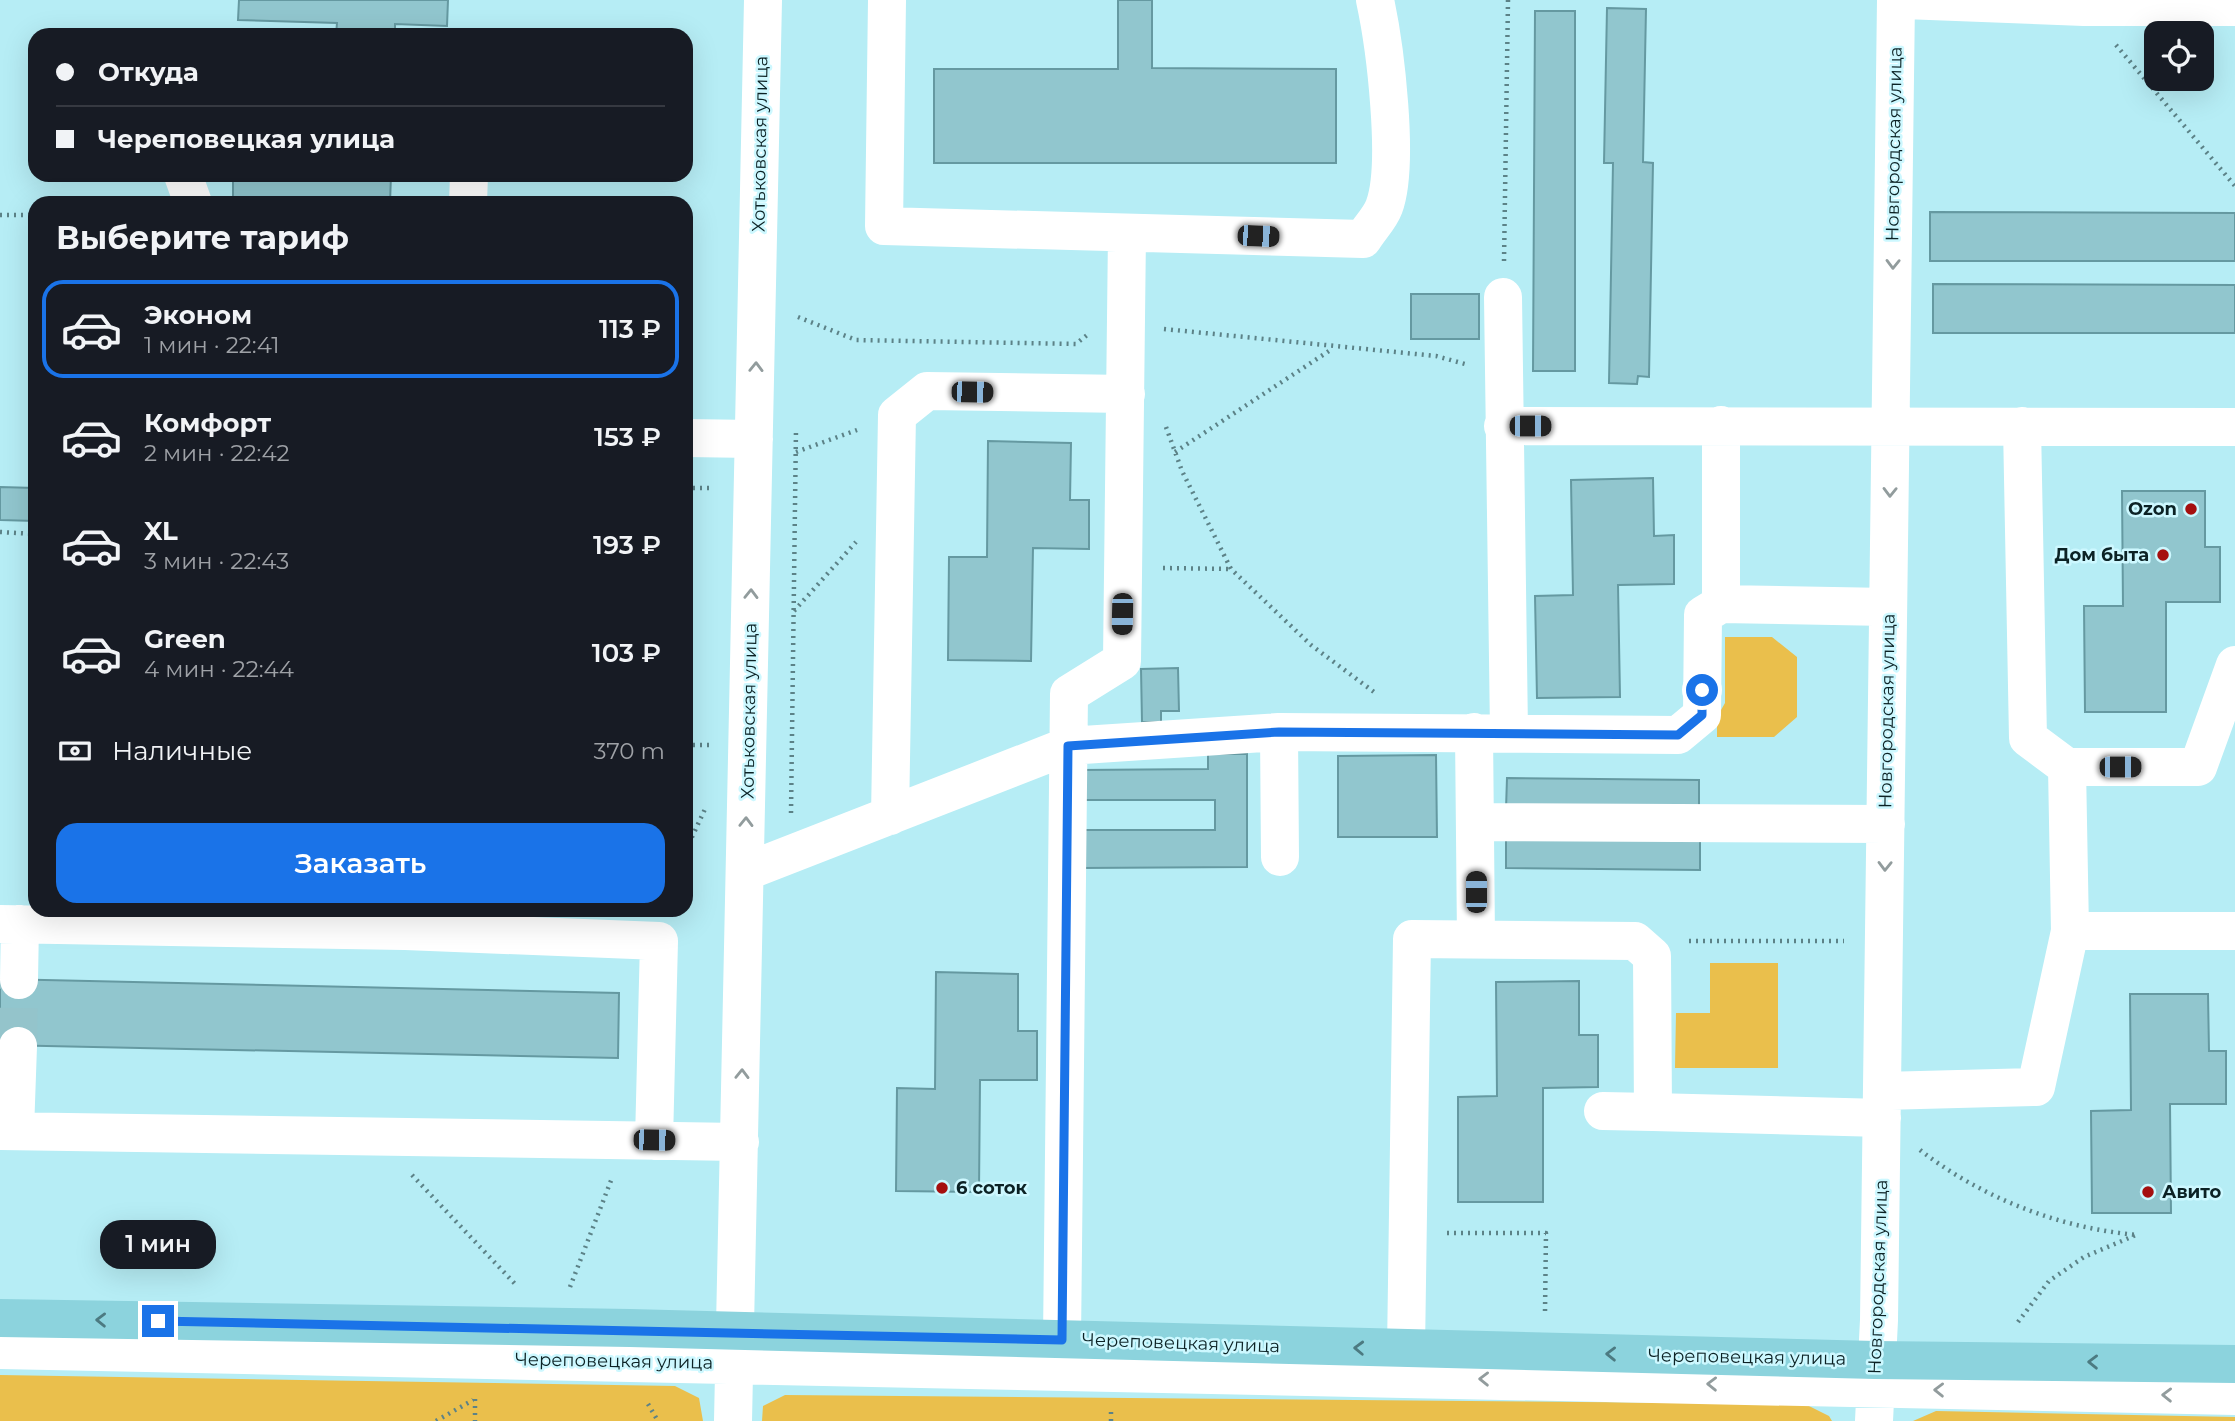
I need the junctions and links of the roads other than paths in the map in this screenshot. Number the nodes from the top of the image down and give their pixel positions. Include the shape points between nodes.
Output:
1 (763, 0) edge
2 (887, 0) edge
3 (1375, 0) edge
4 (1896, 0) edge
5 (1903, 0) edge
6 (2063, 4) edge
7 (2235, 7) edge
8 (1127, 233) junction
9 (1503, 297) road end
10 (1126, 394) junction
11 (1891, 424) junction
12 (1721, 425) junction
13 (1503, 426) junction
14 (2022, 426) junction
15 (2235, 428) edge
16 (693, 438) edge
17 (754, 439) junction
18 (1721, 604) junction
19 (1888, 607) junction
20 (2235, 665) edge
21 (1279, 732) junction
22 (1491, 732) junction
23 (1068, 746) junction
24 (2067, 767) junction
25 (890, 816) junction
26 (1475, 822) junction
27 (1885, 824) junction
28 (1280, 858) dead end
29 (746, 872) junction
30 (266, 920) edge
31 (405, 921) edge
32 (10, 924) edge
33 (2070, 931) junction
34 (2235, 932) edge
35 (1476, 939) junction
36 (19, 979) tunnel mouth
37 (18, 1046) tunnel mouth
38 (1882, 1104) junction
39 (1603, 1111) dead end
40 (1653, 1112) junction
41 (8, 1131) edge
42 (640, 1140) junction
43 (740, 1142) junction
44 (0, 1318) edge
45 (1062, 1340) junction
46 (734, 1347) junction
47 (0, 1350) edge
48 (1406, 1350) junction
49 (2235, 1364) edge
50 (1874, 1390) edge
51 (2235, 1396) edge
52 (733, 1421) edge

17 -> 1 street, Хотьковская улица
2 - 8 street via 884,226
3 - 8 street via 1384,41 1391,161 1384,207 1363,239
4 -> 11 street, Новгородская улица
5 - 6 street
6 - 7 street
8 - 10 street
9 - 13 street
10 - 23 street via 1122,661 1069,694
10 - 25 street via 927,391 897,415
11 - 12 street
11 - 14 street
11 -> 19 street, Новгородская улица
12 - 13 street
12 - 18 street
13 - 22 street
14 - 15 street
14 - 24 street via 2028,738
16 - 17 street
29 -> 17 street, Хотьковская улица
18 - 19 street
18 - 22 street via 1703,615 1702,715 1678,735
19 - 27 street, Новгородская улица
20 - 24 street via 2198,767
21 - 22 street
21 - 23 street
21 - 28 street
22 - 26 street
23 - 25 street
23 - 45 street
24 - 33 street
25 - 29 street
26 - 27 street
26 - 35 street
27 -> 38 street, Новгородская улица
43 -> 29 street, Хотьковская улица
30 - 31 street
30 - 32 street
31 - 42 street via 659,941
32 - 36 street
33 - 34 street
33 - 38 street via 2036,1087
35 - 40 street via 1635,941 1652,956
35 - 48 street via 1412,939
37 - 41 street
38 - 40 street
38 - 50 street, Новгородская улица
39 - 40 street
41 - 42 street
42 - 43 street
43 - 46 street, Хотьковская улица
46 -> 44 main road, Череповецкая улица
45 - 46 main road, Череповецкая улица
48 -> 45 main road, Череповецкая улица
46 - 47 street, Череповецкая улица
50 -> 46 street, Череповецкая улица
46 - 52 street, Хотьковская улица
50 -> 48 main road, Череповецкая улица
49 -> 50 main road, Череповецкая улица
51 -> 50 street, Череповецкая улица

